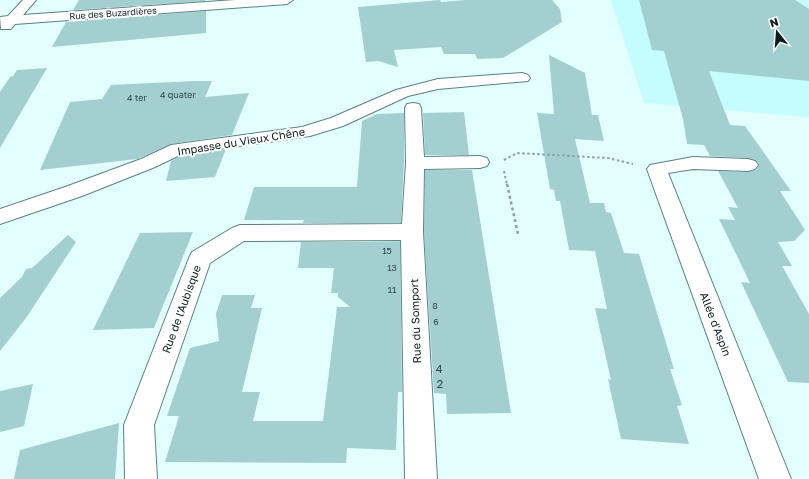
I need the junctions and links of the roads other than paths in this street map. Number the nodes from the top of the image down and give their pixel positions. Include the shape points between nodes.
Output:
1 (30, 0) edge
2 (287, 0) edge
3 (228, 2) edge
4 (6, 21) edge
5 (0, 33) edge
6 (522, 78) dead end
7 (413, 108) dead end
8 (480, 162) road end
9 (415, 163) junction
10 (748, 165) dead end
11 (0, 217) edge
12 (412, 232) junction
13 (141, 479) edge
14 (421, 479) edge
15 (775, 479) edge

1 - 4 street
2 - 3 street, Rue des Buzardières
3 - 4 street, Rue des Buzardières
4 - 5 street
6 - 11 street, Impasse du Vieux Chêne via 436,76 337,122 304,132 178,149 75,191
7 - 9 street, Rue du Somport
8 - 9 street
9 - 12 street, Rue du Somport
10 - 15 street, Allée d'Aspin via 693,163 657,169
12 - 13 street, Rue de l'Aubisque via 240,233 200,258 139,425
12 - 14 street, Rue du Somport

